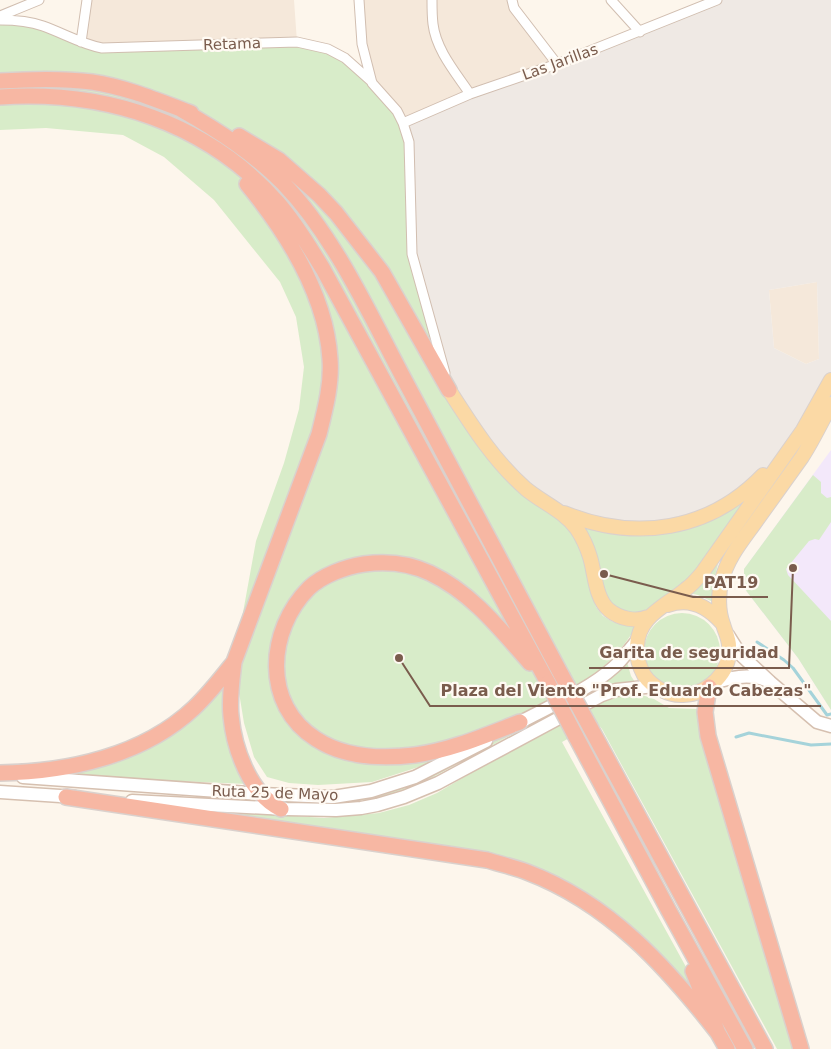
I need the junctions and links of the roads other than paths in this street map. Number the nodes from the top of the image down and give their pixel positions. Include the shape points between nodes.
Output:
1 (40, 0) edge
2 (87, 0) edge
3 (359, 0) edge
4 (432, 0) edge
5 (512, 0) edge
6 (611, 0) edge
7 (717, 0) edge
8 (0, 18) edge
9 (640, 32) junction
10 (81, 42) junction
11 (557, 64) junction
12 (0, 80) edge
13 (372, 83) junction
14 (470, 94) junction
15 (0, 97) edge
16 (182, 110) junction
17 (404, 123) junction
18 (223, 154) junction
19 (831, 380) edge
20 (449, 390) junction
21 (831, 404) edge
22 (803, 430) junction
23 (554, 509) junction
24 (661, 607) junction
25 (648, 617) junction
26 (725, 629) junction
27 (637, 641) junction
28 (234, 662) junction
29 (770, 682) junction
30 (548, 683) junction
31 (712, 685) junction
32 (655, 686) junction
33 (520, 722) junction
34 (831, 726) edge
35 (0, 774) edge
36 (0, 792) edge
37 (260, 794) junction
38 (66, 797) junction
39 (280, 809) junction
40 (669, 911) junction
41 (718, 1033) junction
42 (727, 1049) edge
43 (746, 1049) edge
44 (765, 1049) edge
45 (801, 1049) edge

1 - 8 street
2 - 10 street
3 - 13 street via 362,44
4 - 14 street via 433,25 438,42
5 - 11 street via 514,8
6 - 9 street
7 - 9 street, Las Jarillas
8 - 10 street, Retama via 40,25
9 - 11 street, Las Jarillas
10 - 13 street, Retama via 102,48 297,42 328,49 345,58
11 - 14 street, Las Jarillas
12 - 16 highway via 94,83 142,95
13 - 17 street, Retama
14 - 17 street, Las Jarillas
15 - 18 highway via 56,96 112,104 170,124
16 - 20 highway via 258,146 319,195 382,272
16 - 44 highway, bridge via 250,153 293,195 323,234
17 - 20 street via 409,142 412,254
18 - 28 highway via 270,212 307,277 319,307 330,359 326,404 318,434
18 - 30 highway via 254,179 292,220 324,269
19 - 22 main road
20 - 23 main road via 497,460 526,489
21 - 26 main road via 803,455 726,567 720,588
22 - 23 main road via 747,491 693,521 666,528 625,529
22 - 24 main road via 702,573 688,588
23 - 25 main road via 572,522 583,540 605,606 631,619
24 - 25 main road
24 - 26 main road via 674,602 702,606 713,613
25 - 27 main road
26 - 29 main road via 740,654
26 - 31 main road via 729,656
27 - 32 main road via 639,666
27 - 33 main road, Ruta 25 de Mayo via 604,676
28 - 35 highway via 189,712 134,747 57,769
28 - 37 highway via 230,715 234,738
29 - 31 main road via 744,677 729,678
29 - 34 main road via 817,722
30 - 33 highway via 473,600 429,572 403,564 379,562 332,574 310,588 282,630 276,650 276,674 281,694 299,725 332,748 381,757 415,755 454,746
30 - 40 highway, bridge
31 - 32 main road, Ruta 25 de Mayo via 696,693 682,695 668,693
31 - 45 highway via 705,712 708,736
32 - 39 main road, Ruta 25 de Mayo via 602,694 404,797 360,808
33 - 37 main road, Ruta 25 de Mayo via 430,771 386,787 333,797
35 - 37 main road, Ruta 25 de Mayo
36 - 38 main road, Ruta 25 de Mayo
37 - 39 highway
38 - 39 main road, Ruta 25 de Mayo
38 - 41 highway via 486,860 527,872 586,903 632,936 668,972
40 - 41 highway
40 - 43 highway
41 - 42 highway

